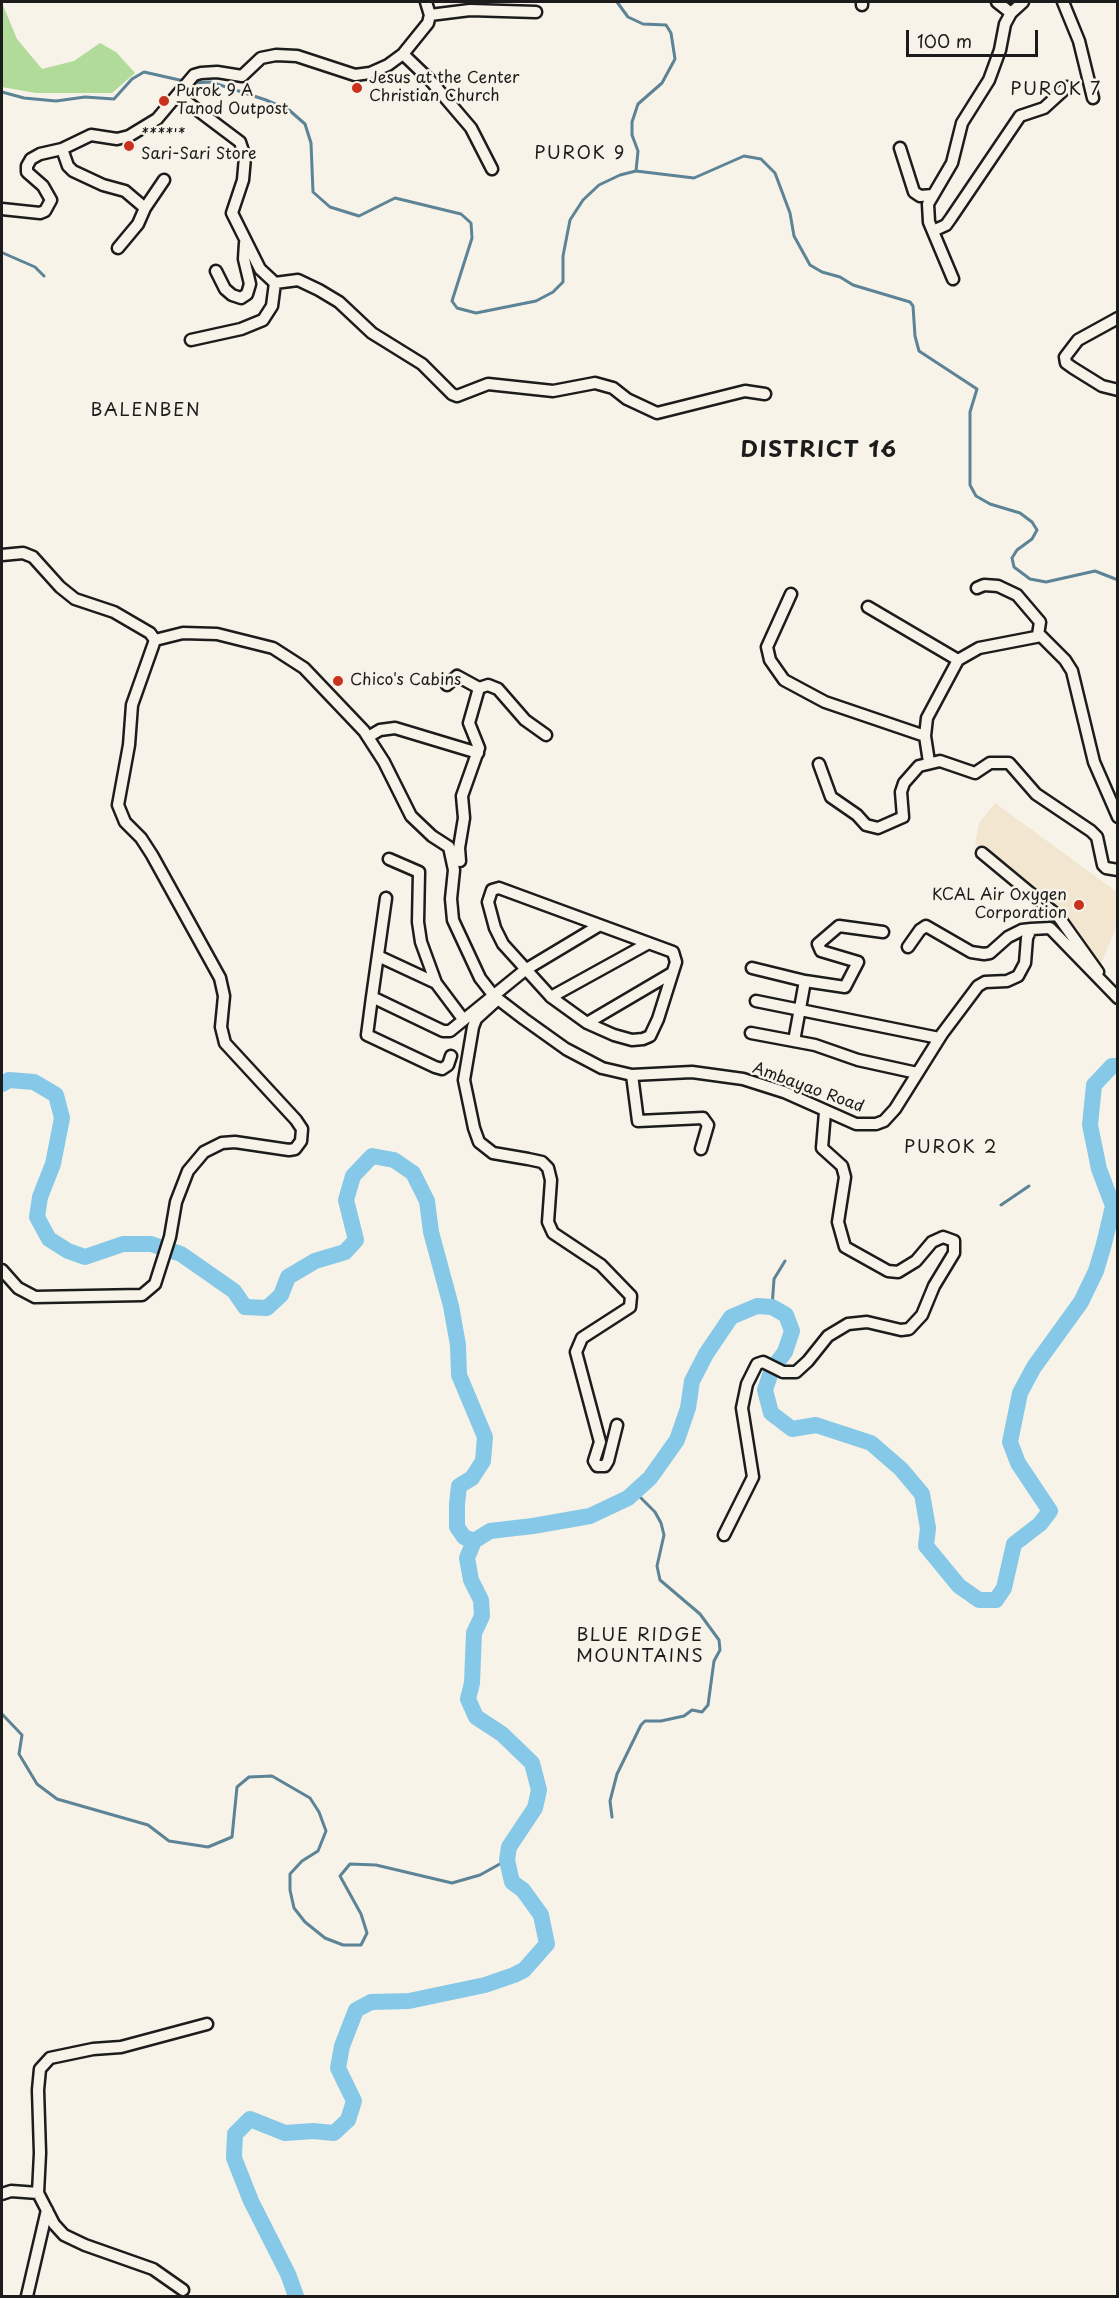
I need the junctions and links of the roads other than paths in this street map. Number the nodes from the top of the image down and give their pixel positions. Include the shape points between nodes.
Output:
1 (426, 2) edge
2 (997, 2) edge
3 (1023, 2) edge
4 (1063, 2) edge
5 (536, 12) dead end
6 (1011, 13) junction
7 (430, 15) junction
8 (403, 54) junction
9 (1067, 87) dead end
10 (181, 92) junction
11 (1094, 98) dead end
12 (900, 148) dead end
13 (62, 149) junction
14 (492, 169) dead end
15 (164, 180) dead end
16 (933, 195) junction
17 (145, 208) junction
18 (2, 209) edge
19 (933, 231) junction
20 (245, 242) junction
21 (118, 248) dead end
22 (216, 271) dead end
23 (953, 279) dead end
24 (275, 283) junction
25 (1118, 318) edge
26 (191, 340) dead end
27 (1118, 390) edge
28 (765, 394) dead end
29 (2, 555) edge
30 (977, 588) dead end
31 (791, 594) dead end
32 (868, 607) dead end
33 (1038, 635) junction
34 (155, 640) junction
35 (958, 660) junction
36 (447, 685) dead end
37 (479, 688) junction
38 (546, 735) dead end
39 (925, 736) junction
40 (368, 737) junction
41 (478, 753) junction
42 (929, 762) junction
43 (819, 764) dead end
44 (1118, 817) edge
45 (982, 854) dead end
46 (389, 859) dead end
47 (460, 861) dead end
48 (1118, 870) edge
49 (386, 898) dead end
50 (600, 925) junction
51 (1031, 930) junction
52 (883, 932) dead end
53 (647, 944) junction
54 (908, 947) dead end
55 (378, 956) junction
56 (752, 968) dead end
57 (525, 970) junction
58 (672, 974) junction
59 (1099, 979) junction
60 (805, 981) junction
61 (436, 983) junction
62 (372, 997) junction
63 (551, 997) junction
64 (496, 998) junction
65 (1118, 998) edge
66 (756, 1001) dead end
67 (800, 1011) junction
68 (463, 1019) junction
69 (587, 1023) junction
70 (751, 1033) dead end
71 (939, 1038) junction
72 (794, 1041) junction
73 (451, 1056) dead end
74 (917, 1073) junction
75 (632, 1075) junction
76 (825, 1112) junction
77 (701, 1149) dead end
78 (2, 1270) edge
79 (617, 1425) dead end
80 (724, 1535) dead end
81 (207, 2024) dead end
82 (38, 2193) junction
83 (2, 2194) edge
84 (47, 2210) junction
85 (183, 2290) dead end
86 (27, 2296) edge

1 - 7 street
2 - 6 street
3 - 6 street
4 - 11 street via 1079,41
5 - 7 street via 470,10
6 - 16 street via 989,80 962,123 952,163
7 - 8 street
8 - 10 street via 388,66 355,75 297,56 276,55 261,58 242,76 208,71 194,75
8 - 14 street via 471,128
9 - 19 street via 1044,108 1020,116 946,225
10 - 13 street via 156,119 129,136 117,139 92,135
10 - 20 street via 240,142 243,149 243,180 232,213
12 - 16 street via 914,192 920,196
13 - 17 street via 73,171 125,191
13 - 18 street via 40,154 27,166 27,172 49,195 45,211
15 - 17 street
16 - 19 street via 927,213
17 - 21 street via 138,224
19 - 23 street
20 - 22 street via 244,259 250,284 247,294 241,298 232,295
20 - 24 street via 260,270
24 - 26 street via 272,306 263,320
24 - 28 street via 298,280 339,302 372,333 423,364 458,396 488,384 553,391 595,383 613,388 657,413 745,391
25 - 27 street via 1078,340 1065,357 1073,368 1102,386
29 - 34 street via 12,552 33,558 75,599 120,615
30 - 33 street via 998,586 1017,596 1040,622
31 - 39 street via 766,647 784,680 825,702
32 - 35 street
33 - 35 street via 979,648
33 - 44 street via 1072,671 1094,762
34 - 40 street, Ambayao Road via 202,632 273,648 304,668
34 - 78 street via 132,705 118,805 125,822 152,855 220,978 225,1043 296,1120 302,1133 299,1146 290,1150 235,1142 222,1143 204,1152 188,1172 176,1202 170,1237 152,1289 142,1295 35,1297 18,1287
35 - 39 street via 930,709
36 - 37 street via 457,676
37 - 38 street via 488,685 498,689 525,720
37 - 41 street via 469,723 478,742
39 - 42 street
40 - 41 street via 395,728
40 - 64 street, Ambayao Road via 411,816 449,847 454,870 453,920 467,956
41 - 47 street via 462,796
42 - 43 street via 919,766 904,783 903,817 878,828 866,825 831,797
42 - 48 street via 948,763 975,773 990,763 1009,764 1036,794 1091,831 1097,837 1103,865
45 - 59 street via 1058,916 1098,971
46 - 61 street via 419,872 421,942
49 - 55 street
50 - 53 street
50 - 57 street
50 - 57 street via 509,891 492,890 488,902 495,927 503,944
51 - 54 street via 1008,937 984,954 970,952 924,926
51 - 59 street via 1050,928
51 - 71 street, Ambayao Road via 1025,963 1018,976 978,986
52 - 60 street via 839,926 818,948 858,962 848,985
53 - 58 street via 675,954
53 - 63 street
55 - 61 street
55 - 62 street
56 - 60 street
57 - 63 street
57 - 64 street
58 - 69 street
58 - 69 street via 650,1036 632,1040
59 - 65 street
60 - 67 street
61 - 68 street
62 - 68 street via 443,1031 450,1031
62 - 73 street via 368,1035 442,1069
63 - 69 street
64 - 68 street
64 - 75 street, Ambayao Road via 566,1049 602,1068
64 - 79 street via 476,1019 464,1080 474,1128 479,1142 493,1153 542,1162 548,1168 548,1222 553,1233 601,1265 631,1296 630,1307 582,1338 576,1352 600,1442 594,1461 599,1467 608,1461
66 - 67 street
67 - 71 street
67 - 72 street
70 - 72 street
71 - 74 street, Ambayao Road
72 - 74 street
74 - 76 street, Ambayao Road via 884,1121 856,1124
75 - 76 street, Ambayao Road via 692,1072 743,1079 784,1092
75 - 77 street via 638,1121 706,1119
76 - 80 street via 822,1148 842,1166 845,1177 838,1222 844,1247 888,1271 898,1272 943,1237 954,1242 954,1253 916,1325 901,1330 867,1322 848,1324 828,1336 796,1372 758,1364 747,1384 742,1423 753,1477
81 - 82 street via 140,2043 63,2055 44,2062 38,2090
82 - 83 street
82 - 84 street
84 - 85 street via 64,2235 153,2269
84 - 86 street

